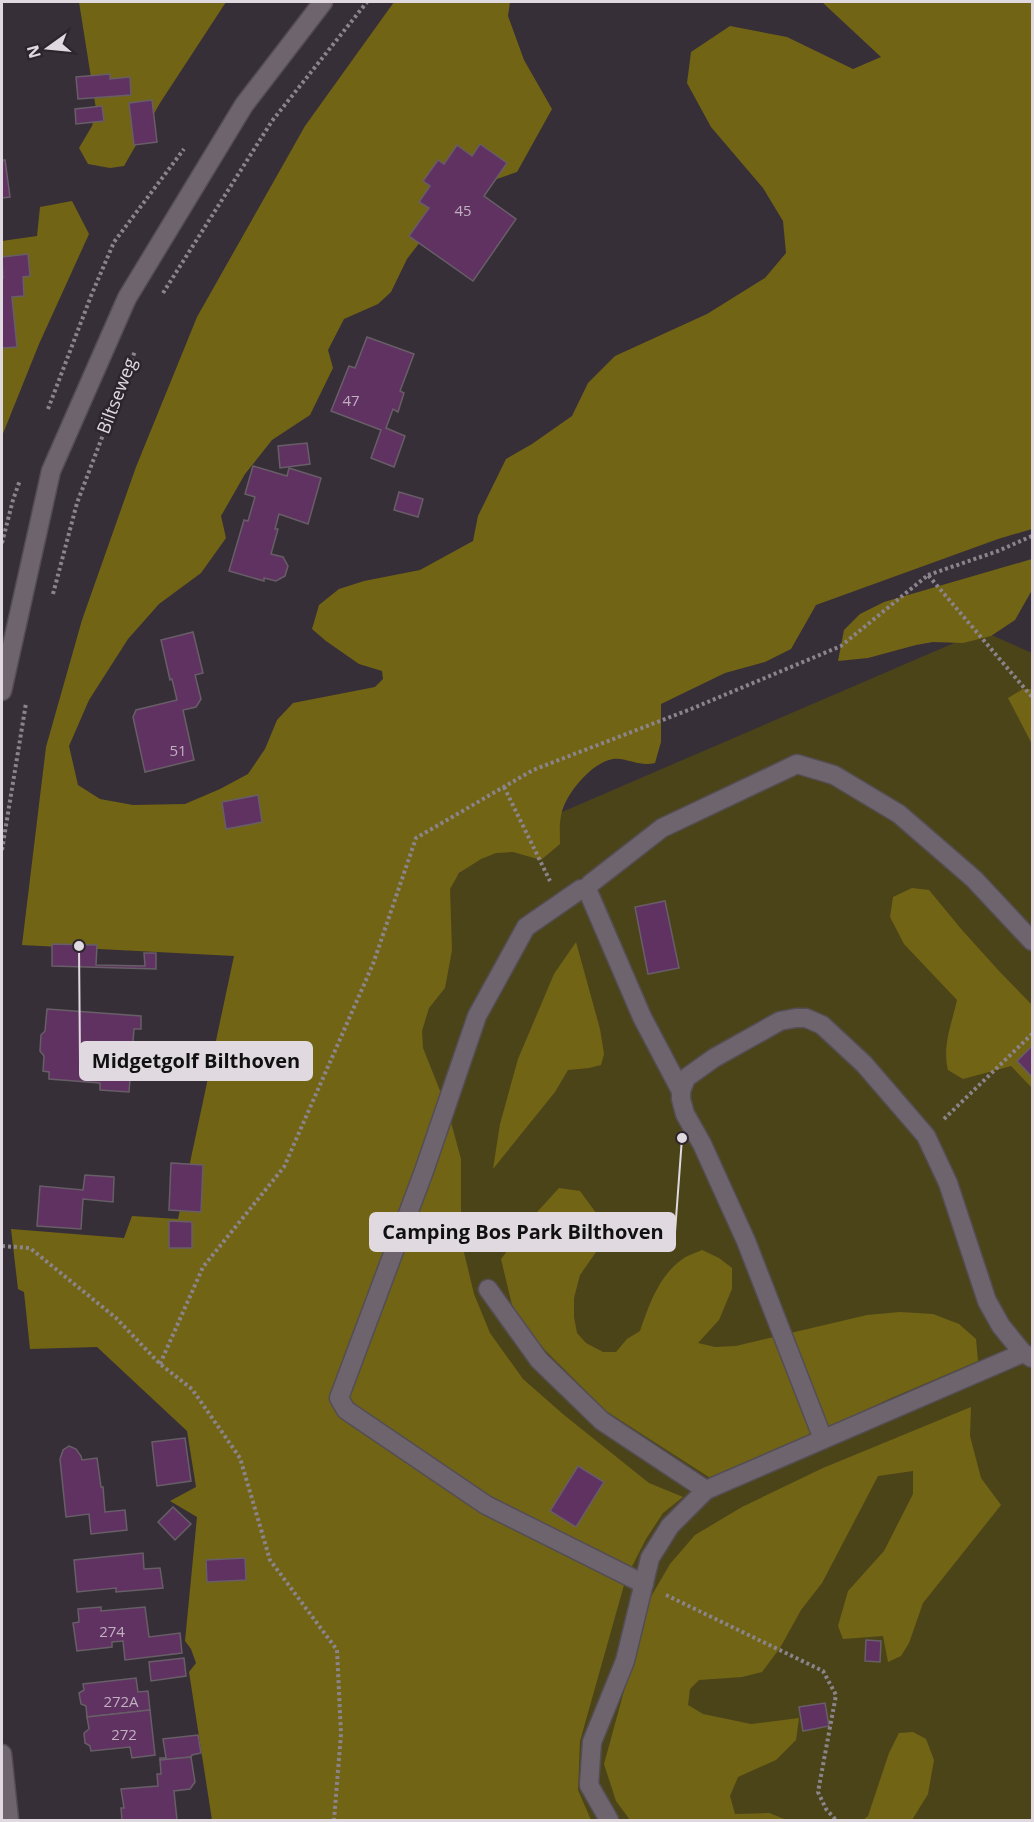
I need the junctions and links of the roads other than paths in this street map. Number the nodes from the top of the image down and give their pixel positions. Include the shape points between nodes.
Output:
1 (323, 2) edge
2 (2, 691) edge
3 (587, 889) junction
4 (1032, 941) edge
5 (681, 1091) junction
6 (488, 1289) dead end
7 (1028, 1356) edge
8 (823, 1439) junction
9 (706, 1490) junction
10 (644, 1584) junction
11 (2, 1754) edge
12 (9, 1821) edge
13 (609, 1821) edge

1 - 2 street, Biltseweg via 243,105 127,298 51,471
3 - 4 street via 662,828 797,764 834,775 899,814 974,879
3 - 5 street via 642,1017
3 - 10 street via 581,889 526,927 477,1016 424,1172 339,1398 346,1410 486,1505
5 - 7 street via 686,1078 714,1058 780,1021 796,1017 822,1025 864,1064 926,1136 948,1184 987,1301 1001,1326
5 - 8 street via 685,1114 746,1241
6 - 9 street via 539,1360 602,1421
7 - 8 street
8 - 9 street
9 - 10 street via 670,1526 650,1558
10 - 13 street via 625,1661 592,1742 589,1785
11 - 12 street

